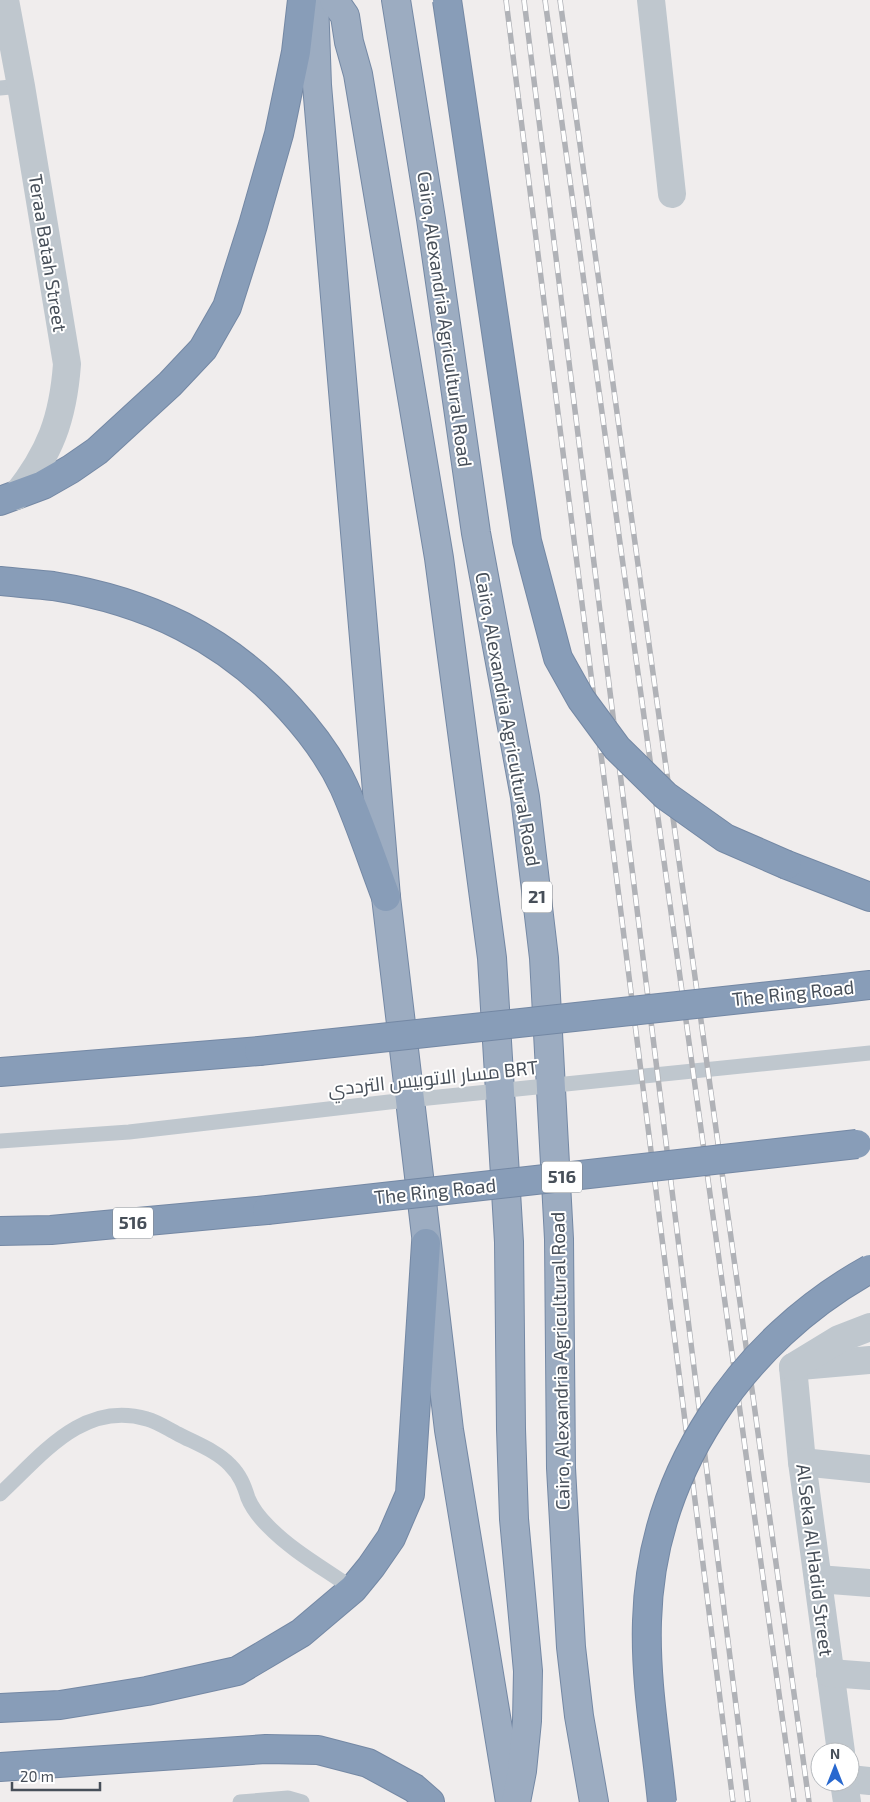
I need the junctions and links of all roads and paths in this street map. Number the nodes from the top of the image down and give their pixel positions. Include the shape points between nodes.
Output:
1 (302, 0) edge
2 (314, 0) edge
3 (334, 0) edge
4 (396, 0) edge
5 (447, 0) edge
6 (652, 0) edge
7 (4, 14) edge
8 (10, 87) edge
9 (672, 194) dead end
10 (8, 499) edge
11 (0, 581) edge
12 (386, 897) junction
13 (870, 897) edge
14 (870, 985) edge
15 (870, 1053) edge
16 (0, 1072) edge
17 (0, 1141) edge
18 (864, 1144) edge
19 (51, 1230) junction
20 (0, 1231) edge
21 (426, 1243) junction
22 (0, 1245) edge
23 (870, 1269) edge
24 (870, 1327) edge
25 (870, 1360) edge
26 (793, 1367) junction
27 (802, 1462) junction
28 (870, 1468) edge
29 (0, 1494) edge
30 (818, 1579) junction
31 (870, 1583) edge
32 (353, 1589) junction
33 (830, 1673) junction
34 (870, 1676) edge
35 (0, 1708) edge
36 (840, 1742) edge
37 (0, 1767) edge
38 (240, 1802) edge
39 (302, 1802) edge
40 (430, 1802) edge
41 (510, 1802) edge
42 (516, 1802) edge
43 (594, 1802) edge
44 (662, 1802) edge

1 - 10 highway via 296,52 279,134 227,307 202,349 122,430 71,469
2 - 12 highway via 317,85
3 - 42 highway via 345,16 358,74 439,558 492,958 510,1242 514,1519 528,1671 528,1721
4 - 43 highway, Cairo, Alexandria Agricultural Road / 21 via 476,533 524,797 544,958 559,1239 561,1468 570,1637
5 - 13 highway, bridge via 528,541 558,658 581,699 617,748 666,796 725,838
6 - 9 street
7 - 8 street, Teraa Batah Street
8 - 10 street, Teraa Batah Street via 66,364 65,388 53,436 39,464
11 - 12 highway via 98,595 142,609 180,624 245,666 301,720 324,752 344,786
12 - 21 highway
14 - 16 highway, The Ring Road, bridge via 259,1051
15 - 17 lane, مسار الاتوبيس الترددي BRT via 129,1132
18 - 19 highway, The Ring Road / 516, bridge via 267,1210
19 - 20 highway, The Ring Road / 516
19 - 22 highway
21 - 32 highway via 410,1494 392,1538
21 - 41 highway via 449,1430
23 - 44 highway, bridge via 818,1302 761,1351 714,1411 678,1479 655,1552 647,1618 646,1652
24 - 26 street via 839,1339
25 - 26 street
26 - 27 street, Al Seka Al Hadid Street
27 - 28 street
27 - 30 street, Al Seka Al Hadid Street
29 - 32 lane via 62,1436 78,1426 95,1418 113,1415 149,1419 222,1457 238,1474 257,1514 268,1526
30 - 31 street
30 - 33 street, Al Seka Al Hadid Street
32 - 35 highway via 301,1632 237,1671 147,1692 60,1704
33 - 34 street
33 - 36 street, Al Seka Al Hadid Street
37 - 40 highway via 266,1750 318,1750 368,1763 414,1788
38 - 39 lane via 288,1798

